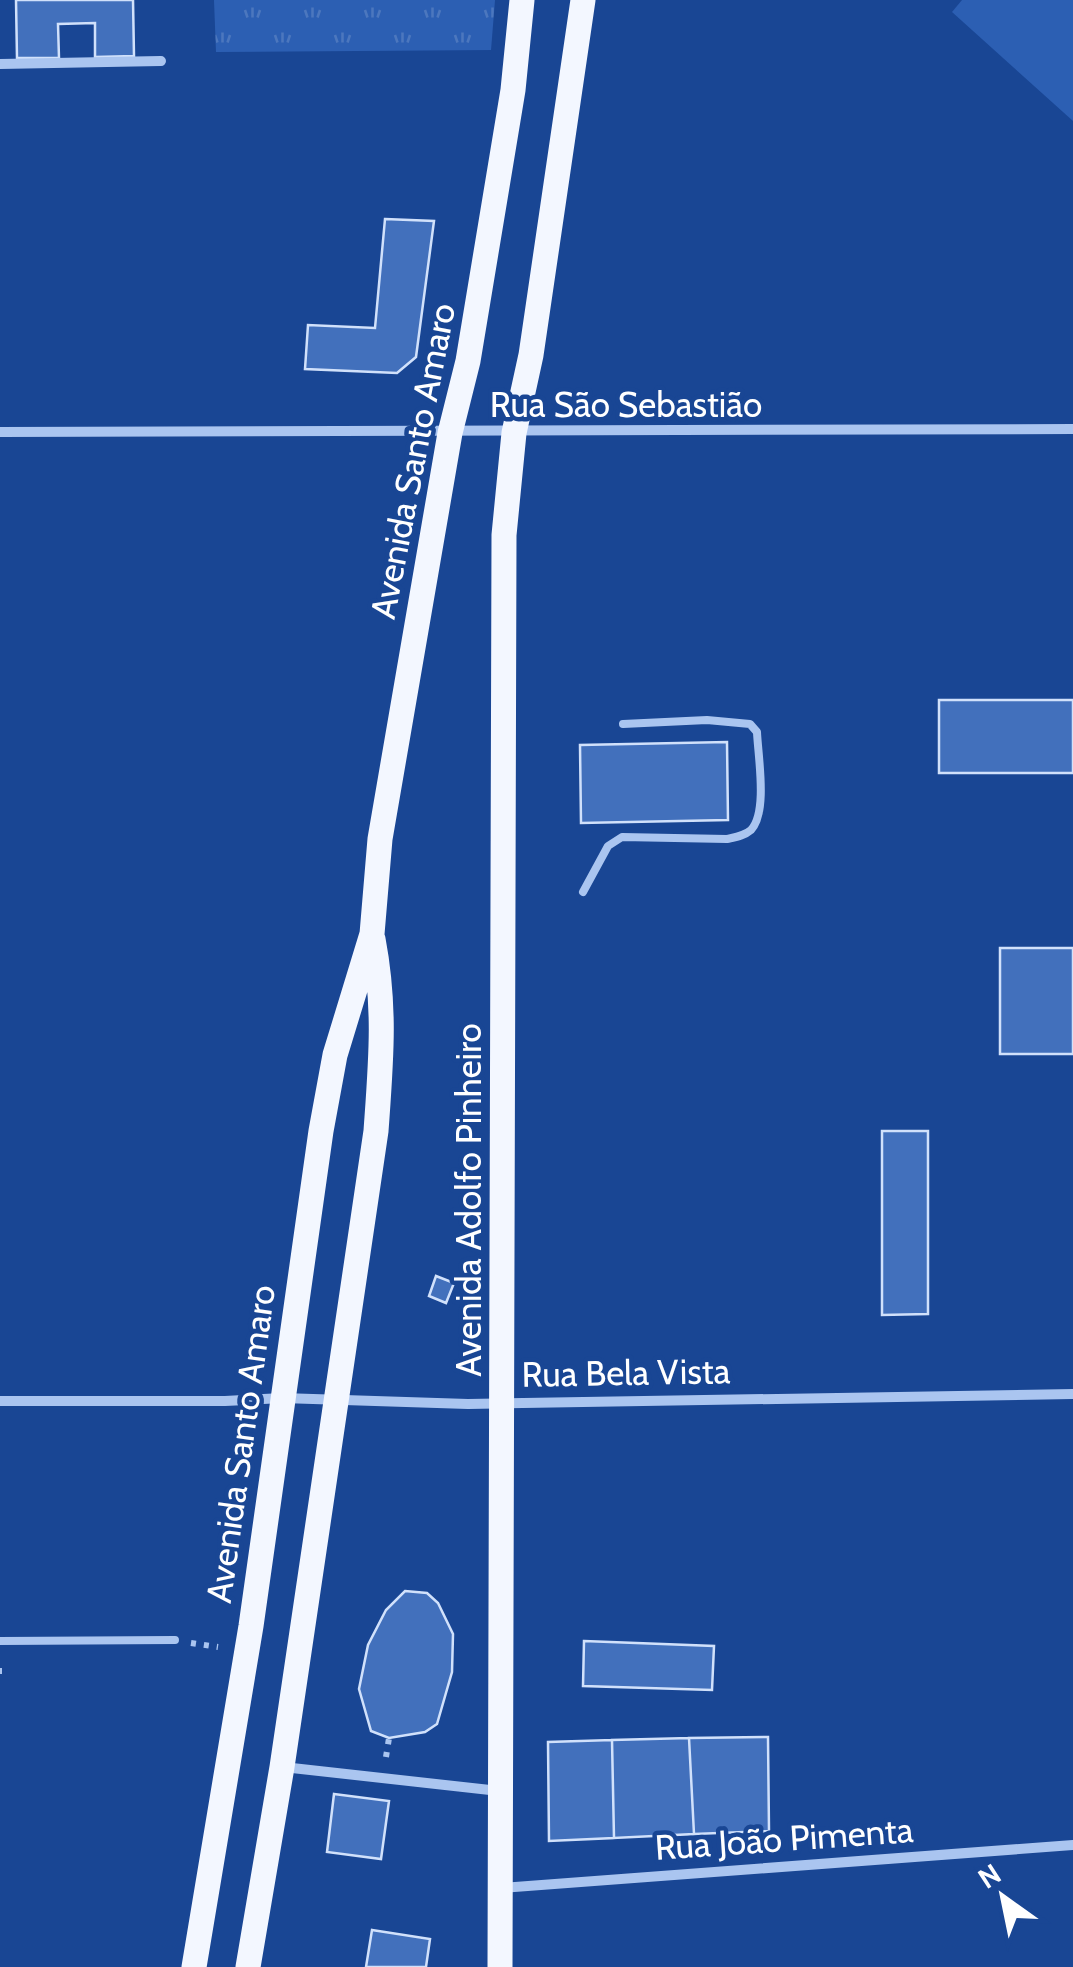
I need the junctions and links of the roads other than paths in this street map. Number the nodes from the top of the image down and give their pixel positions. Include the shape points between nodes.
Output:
1 (522, 0) edge
2 (583, 0) edge
3 (161, 61) dead end
4 (0, 64) edge
5 (1073, 429) edge
6 (0, 432) edge
7 (450, 433) junction
8 (514, 433) junction
9 (623, 724) dead end
10 (583, 892) dead end
11 (372, 934) junction
12 (1073, 1394) edge
13 (282, 1398) junction
14 (335, 1400) junction
15 (0, 1401) edge
16 (504, 1402) junction
17 (175, 1640) road end
18 (0, 1641) edge
19 (282, 1767) junction
20 (499, 1791) junction
21 (1073, 1844) edge
22 (499, 1888) junction
23 (194, 1967) edge
24 (248, 1967) edge
25 (500, 1967) edge

1 - 7 main road, Avenida Santo Amaro via 514,90
2 - 8 main road
3 - 4 street
5 - 8 street, Rua São Sebastião
6 - 7 street, Rua São Sebastião
7 - 8 street, Rua São Sebastião
7 - 11 main road, Avenida Santo Amaro via 380,839
8 - 16 main road, Avenida Adolfo Pinheiro via 504,535 501,699
9 - 10 lane via 750,724 757,732 757,820 744,835 728,838 622,837 608,846
11 - 13 main road, Avenida Santo Amaro via 335,1054
11 - 14 main road, Avenida Santo Amaro via 382,988 381,1072
12 - 16 street, Rua Bela Vista
13 - 14 street, Rua Bela Vista
13 - 15 street, Rua Bela Vista
13 - 23 main road, Avenida Santo Amaro
14 - 16 street, Rua Bela Vista
14 - 19 main road, Avenida Santo Amaro
16 - 20 main road, Avenida Adolfo Pinheiro
17 - 18 lane
19 - 20 street
19 - 24 main road, Avenida Santo Amaro
20 - 22 main road, Avenida Adolfo Pinheiro
21 - 22 street, Rua João Pimenta
22 - 25 main road, Avenida Adolfo Pinheiro

